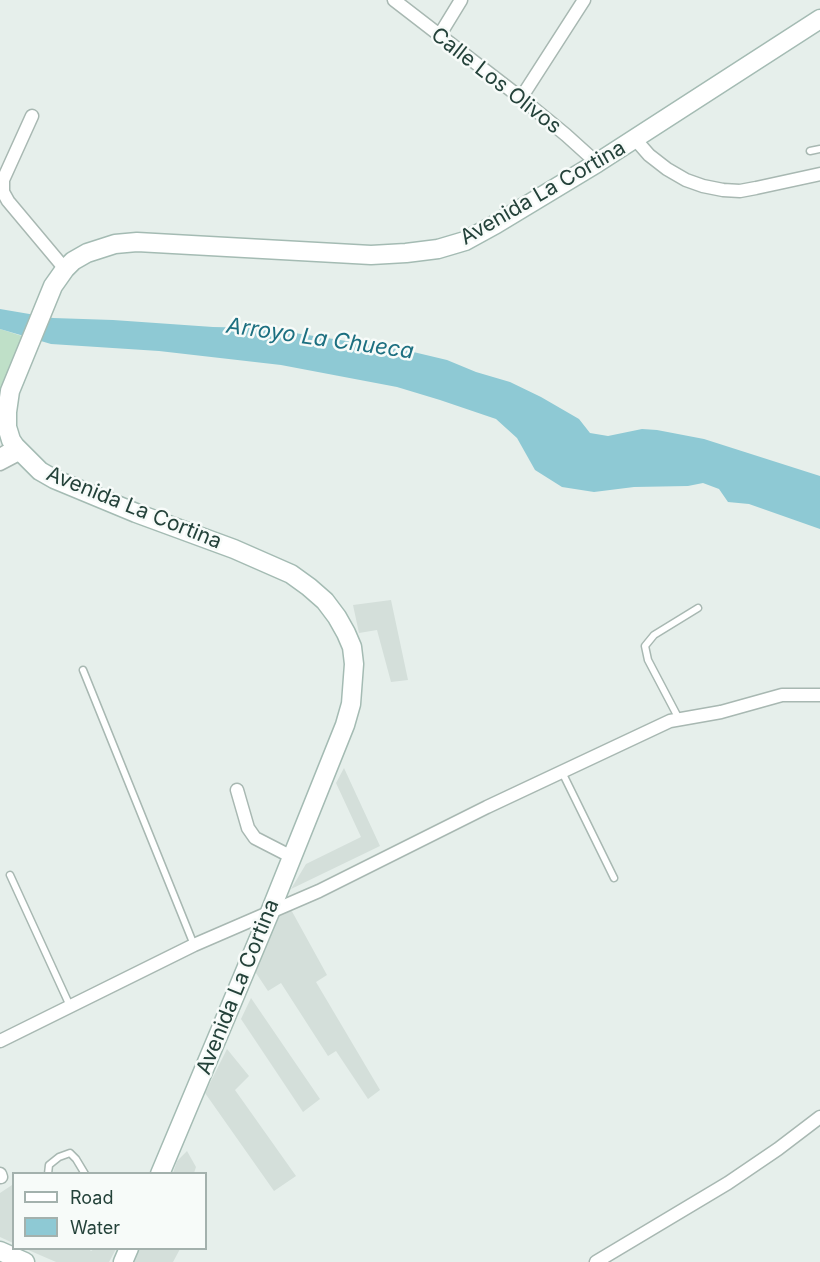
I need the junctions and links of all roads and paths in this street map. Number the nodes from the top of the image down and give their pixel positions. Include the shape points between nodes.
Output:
1 (393, 0) edge
2 (462, 0) edge
3 (584, 0) edge
4 (820, 19) edge
5 (439, 36) junction
6 (521, 98) junction
7 (32, 116) dead end
8 (635, 139) junction
9 (820, 149) edge
10 (810, 151) dead end
11 (597, 163) junction
12 (820, 174) edge
13 (65, 269) junction
14 (9, 446) edge
15 (0, 464) edge
16 (698, 608) dead end
17 (83, 670) dead end
18 (820, 695) edge
19 (679, 719) junction
20 (562, 772) junction
21 (237, 790) dead end
22 (292, 857) junction
23 (10, 875) dead end
24 (614, 878) dead end
25 (270, 912) junction
26 (194, 945) junction
27 (70, 1006) junction
28 (0, 1041) edge
29 (820, 1117) edge
30 (48, 1172) edge
31 (84, 1172) edge
32 (160, 1172) edge
33 (0, 1251) edge
34 (25, 1262) edge
35 (596, 1262) edge

1 - 5 street, Calle Los Olivos
2 - 5 street
3 - 6 street
4 - 8 main road, Avenida La Cortina
5 - 6 street, Calle Los Olivos
6 - 11 street, Calle Los Olivos
7 - 13 street via 3,180 3,192
8 - 11 main road, Avenida La Cortina
8 - 12 street via 666,169 686,180 723,190 756,188
9 - 10 lane
11 - 13 main road, Avenida La Cortina via 465,241 438,249 371,255 137,242 87,253
13 - 14 main road, Avenida La Cortina via 53,286 10,391
14 - 15 street
14 - 22 main road, Avenida La Cortina via 54,479 291,574 338,617 352,647 351,704
16 - 19 lane via 654,635 645,646 648,660
17 - 26 lane
18 - 19 street via 782,695
19 - 20 street
20 - 24 lane
20 - 25 street
21 - 22 street via 248,828 255,838
22 - 25 main road, Avenida La Cortina
23 - 27 lane
25 - 26 street
25 - 32 main road, Avenida La Cortina
26 - 27 street
27 - 28 street
29 - 35 street via 728,1183
30 - 31 lane via 49,1165 70,1153
33 - 34 main road

